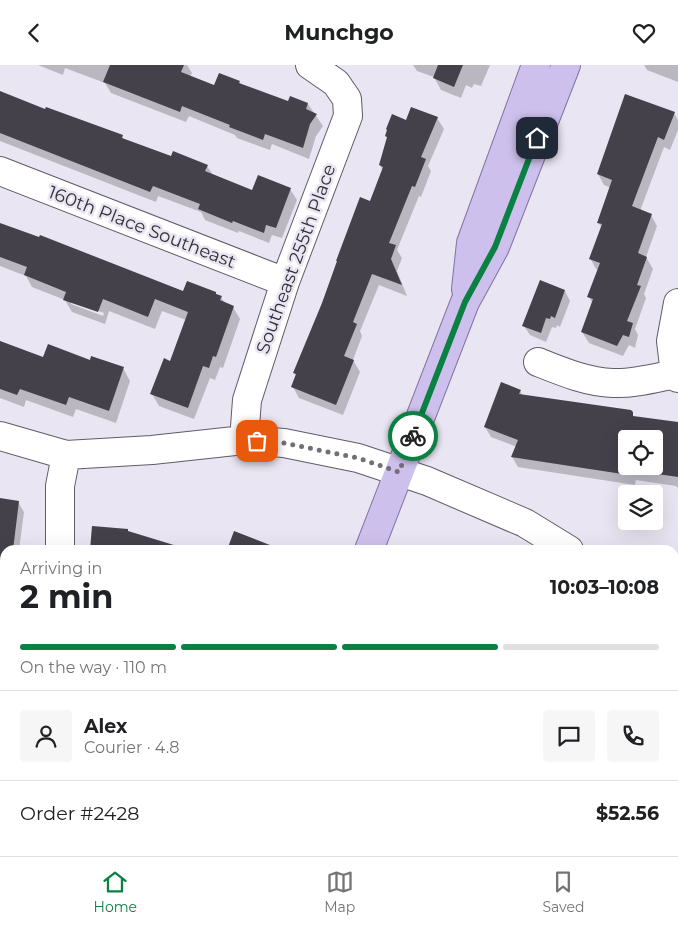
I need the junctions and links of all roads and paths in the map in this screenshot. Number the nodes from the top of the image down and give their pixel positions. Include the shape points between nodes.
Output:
1 (310, 65) edge
2 (536, 65) edge
3 (566, 65) edge
4 (0, 171) edge
5 (285, 282) junction
6 (465, 302) junction
7 (678, 303) edge
8 (538, 363) dead end
9 (676, 376) edge
10 (0, 436) edge
11 (244, 440) junction
12 (66, 455) junction
13 (399, 472) junction
14 (60, 545) edge
15 (371, 545) edge
16 (562, 545) edge

1 - 5 street, Southeast 255th Place via 336,83 347,99 348,116
2 - 6 main road via 471,243
3 - 6 main road via 495,247
4 - 5 street, 160th Place Southeast
5 - 11 street, Southeast 255th Place via 247,400
6 - 13 main road
7 - 9 street via 671,341
8 - 9 street via 583,379 614,383
10 - 12 street
11 - 12 street
11 - 13 street via 284,443 358,458
12 - 14 street via 60,487
13 - 15 main road
13 - 16 street via 525,523

